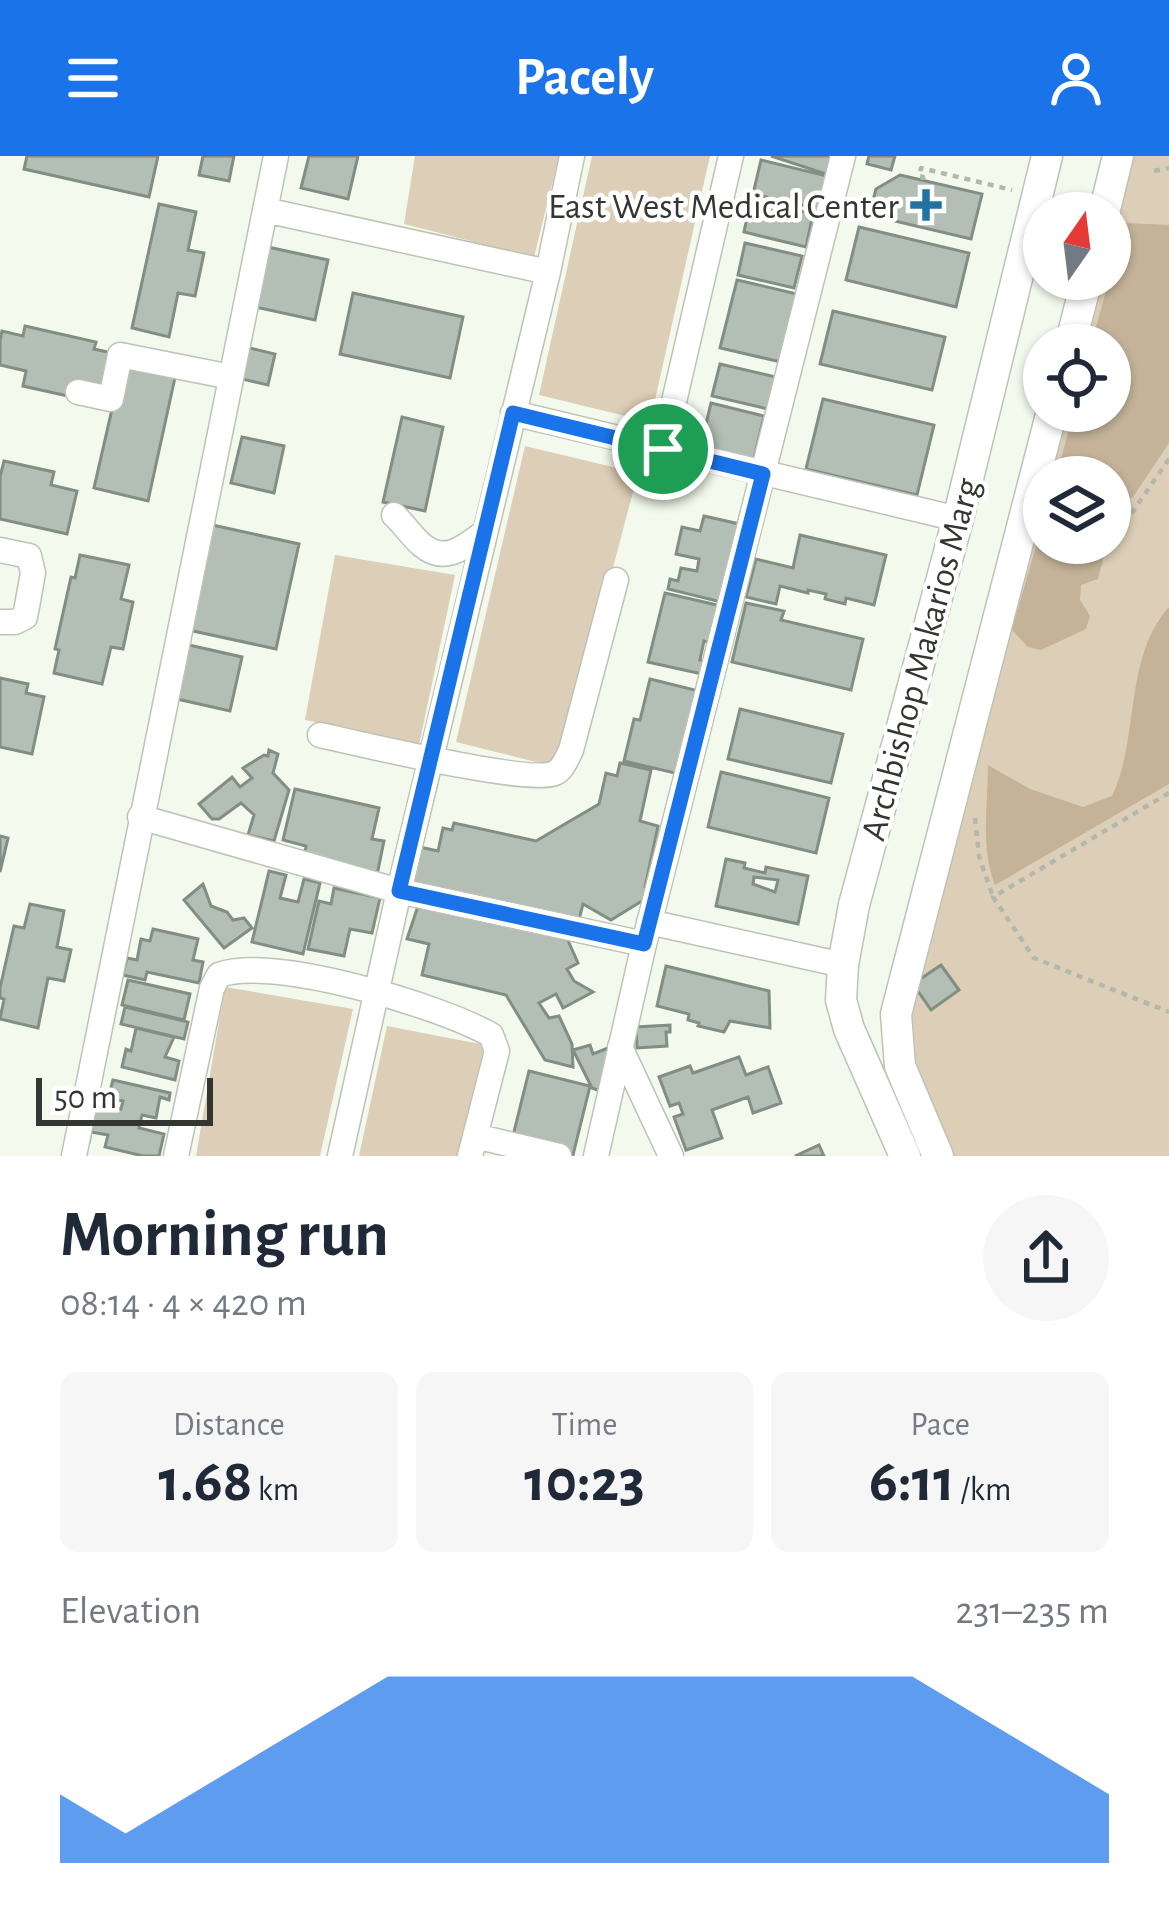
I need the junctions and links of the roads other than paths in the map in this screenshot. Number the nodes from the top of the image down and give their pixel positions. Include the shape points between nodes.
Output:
1 (276, 156) edge
2 (572, 156) edge
3 (731, 156) edge
4 (844, 156) edge
5 (1047, 156) edge
6 (1118, 156) edge
7 (1109, 192) edge
8 (265, 210) junction
9 (548, 272) junction
10 (231, 376) junction
11 (78, 392) dead end
12 (513, 413) junction
13 (1046, 432) edge
14 (663, 449) junction
15 (763, 474) junction
16 (394, 515) dead end
17 (958, 520) junction
18 (484, 532) junction
19 (0, 550) edge
20 (616, 580) dead end
21 (0, 622) edge
22 (320, 735) dead end
23 (430, 758) junction
24 (140, 817) junction
25 (399, 891) junction
26 (646, 933) junction
27 (843, 965) junction
28 (376, 991) junction
29 (620, 1047) junction
30 (473, 1146) edge
31 (74, 1156) edge
32 (176, 1156) edge
33 (340, 1156) edge
34 (559, 1156) edge
35 (596, 1156) edge
36 (671, 1156) edge
37 (905, 1156) edge
38 (938, 1156) edge

1 - 8 street
2 - 9 street
3 - 14 street
4 - 15 street
5 - 17 street, Archbishop Makarios Marg
6 - 7 street
8 - 9 street
8 - 10 street
9 - 12 street
10 - 11 street via 120,355 110,399
10 - 24 street
12 - 14 street
12 - 18 street
13 - 38 street, Archbishop Makarios Marg via 896,1014 900,1066
14 - 15 street
15 - 17 street
15 - 26 street
16 - 18 street via 437,553 456,554
17 - 27 street, Archbishop Makarios Marg
18 - 23 street
19 - 21 street via 29,556 33,573 25,617
20 - 23 street via 564,765 535,775
22 - 23 street
23 - 25 street
24 - 25 street
24 - 31 street
25 - 26 street
25 - 28 street
26 - 27 street
26 - 29 street
27 - 37 street, Archbishop Makarios Marg via 849,1030
28 - 30 street via 491,1034 496,1051
28 - 32 street via 261,970 219,975
28 - 33 street
29 - 35 street
29 - 36 street
30 - 34 street

